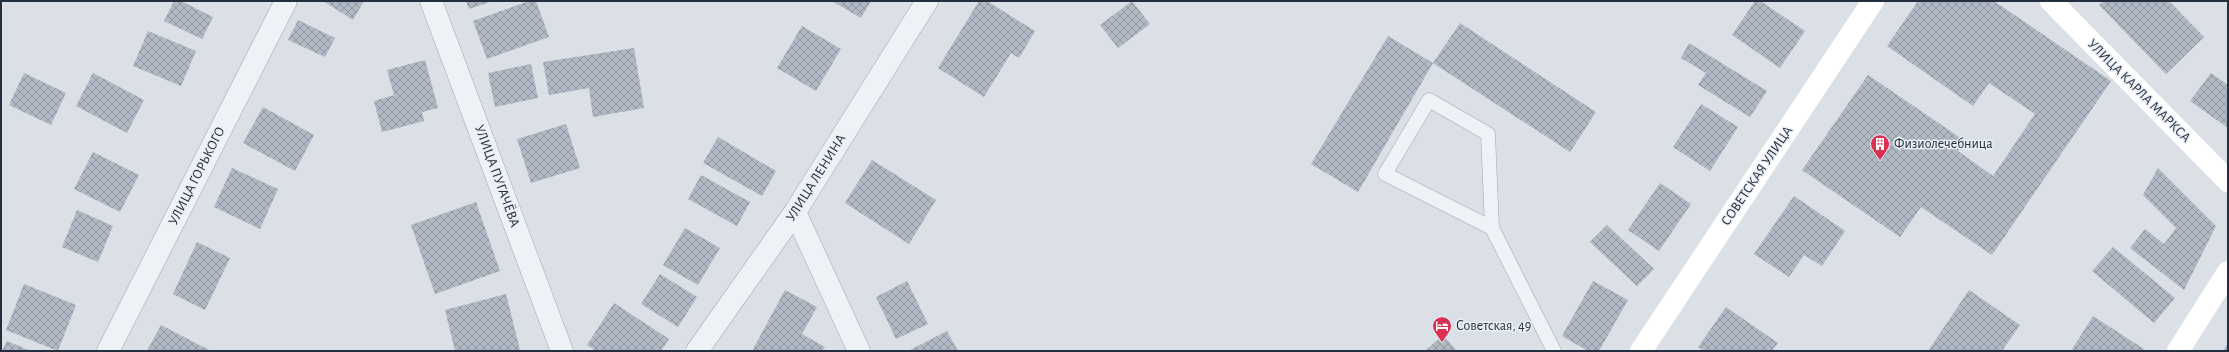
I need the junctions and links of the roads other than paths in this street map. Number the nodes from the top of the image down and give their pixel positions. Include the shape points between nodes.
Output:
1 (286, 1) edge
2 (431, 1) edge
3 (927, 1) edge
4 (1874, 1) edge
5 (2051, 1) edge
6 (2228, 181) edge
7 (795, 212) junction
8 (1492, 228) junction
9 (2228, 272) edge
10 (108, 351) edge
11 (562, 351) edge
12 (697, 351) edge
13 (859, 351) edge
14 (1554, 351) edge
15 (1641, 351) edge
16 (2178, 351) edge

1 - 10 street, УЛИЦА ГОРЬКОГО
2 - 11 street, УЛИЦА ПУГАЧЁВА
3 - 7 street, УЛИЦА ЛЕНИНА
4 - 15 main road, СОВЕТСКАЯ УЛИЦА
5 - 6 main road, УЛИЦА КАРЛА МАРКСА
7 - 12 street, УЛИЦА ЛЕНИНА
7 - 13 street
8 - 8 lane via 1488,134 1429,100 1385,174
8 - 14 lane
9 - 16 main road

